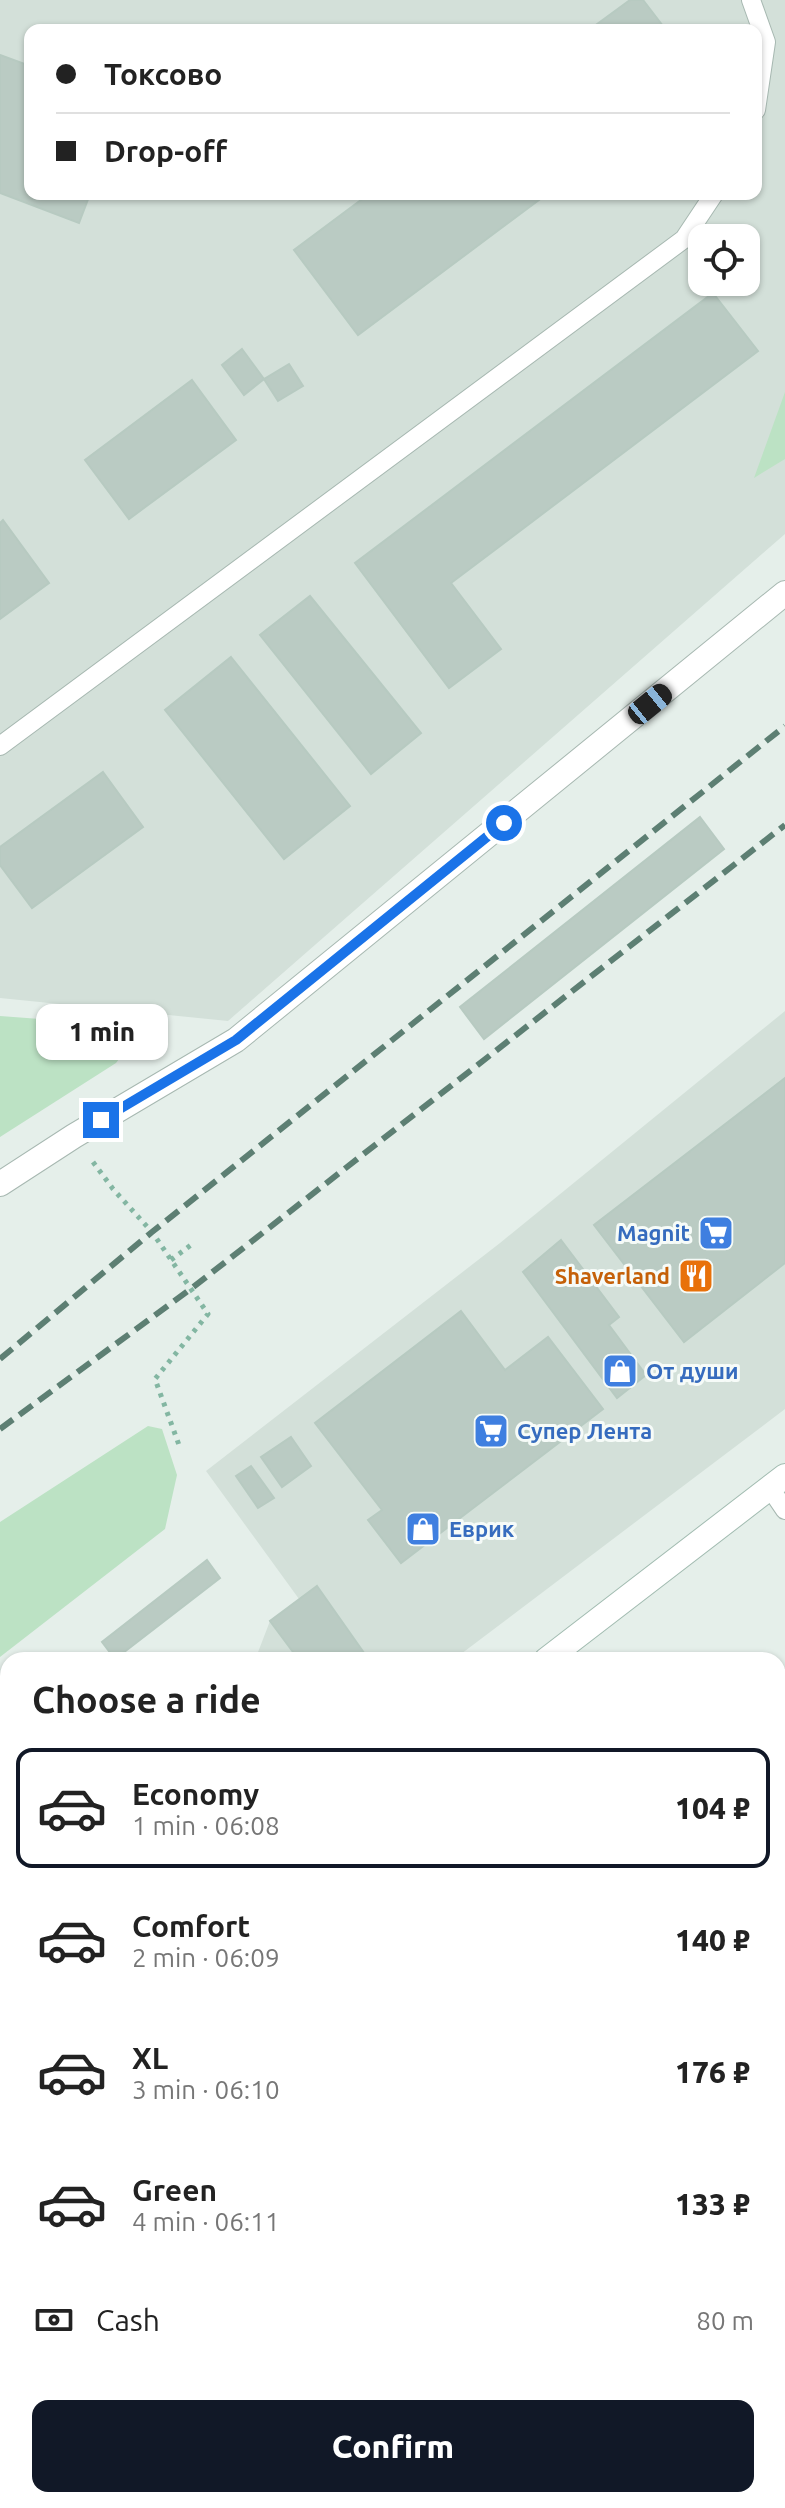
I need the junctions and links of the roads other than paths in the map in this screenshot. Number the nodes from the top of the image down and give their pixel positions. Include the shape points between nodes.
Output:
1 (751, 0) edge
2 (760, 24) edge
3 (762, 31) edge
4 (762, 69) edge
5 (710, 200) edge
6 (785, 593) edge
7 (0, 746) edge
8 (0, 1184) edge
9 (777, 1482) edge
10 (785, 1510) edge
11 (556, 1652) edge

1 - 2 lane
3 - 4 lane
5 - 7 lane via 684,239
6 - 8 street via 236,1040
9 - 10 lane
9 - 11 street

